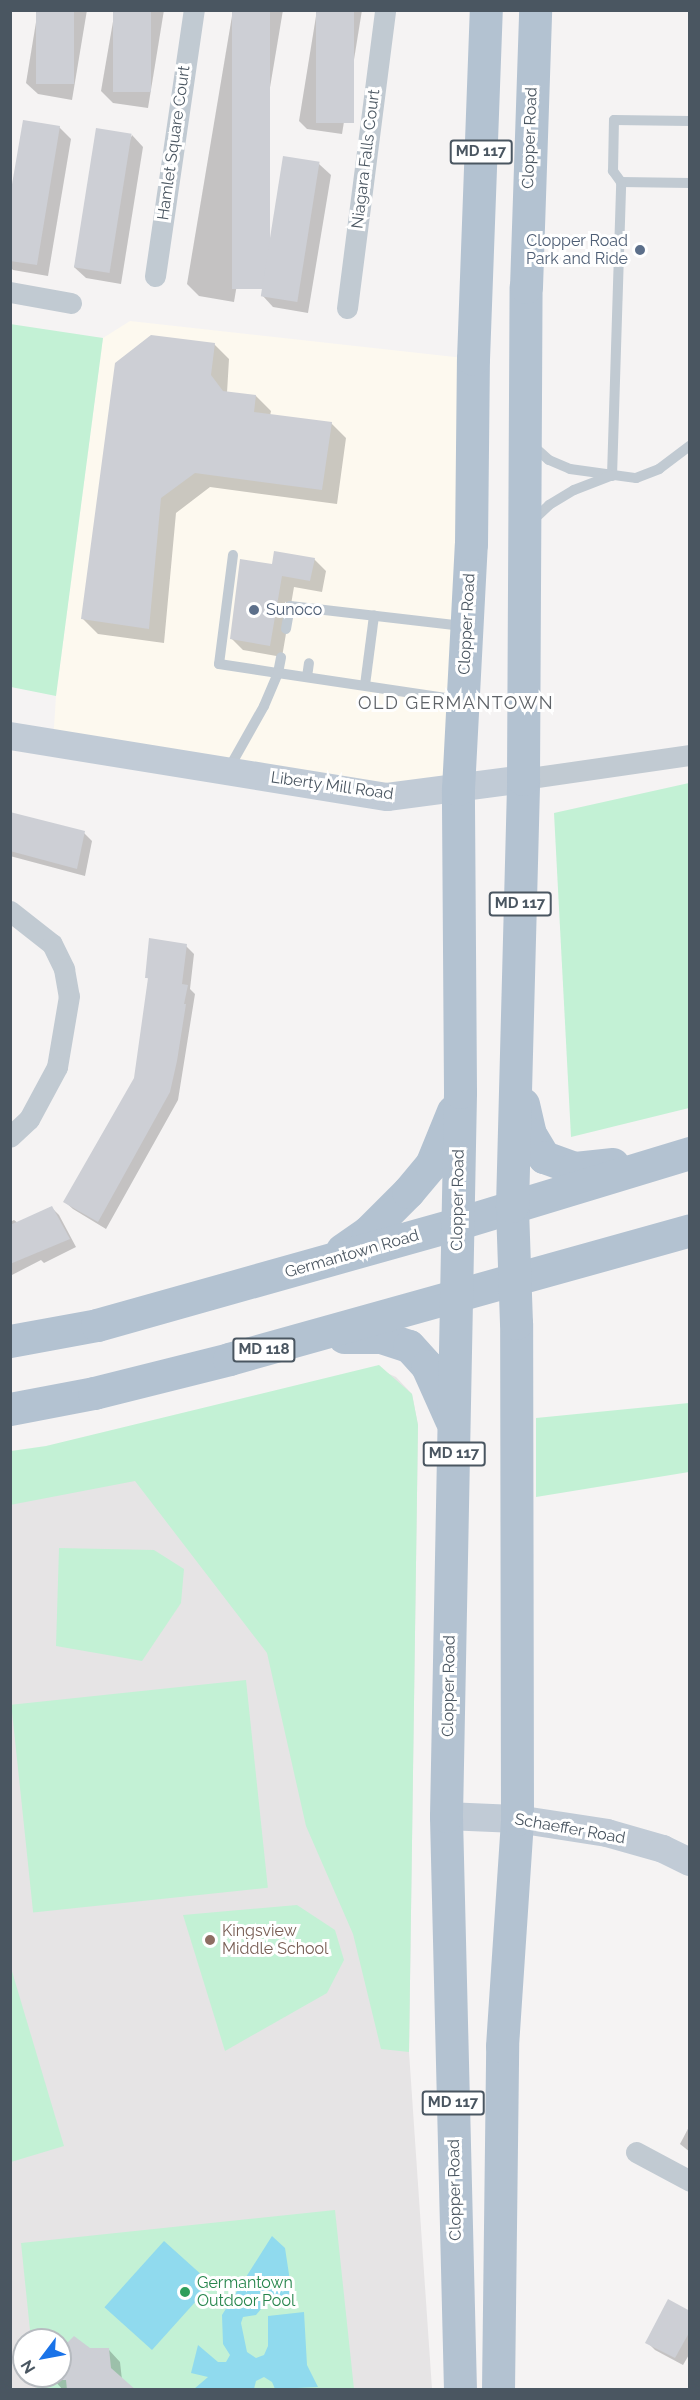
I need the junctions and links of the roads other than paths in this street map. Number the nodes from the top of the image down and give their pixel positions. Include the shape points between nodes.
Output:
1 (194, 10) edge
2 (385, 10) edge
3 (486, 10) edge
4 (535, 10) edge
5 (690, 121) edge
6 (621, 182) junction
7 (690, 183) edge
8 (155, 276) dead end
9 (10, 292) edge
10 (70, 303) dead end
11 (347, 308) dead end
12 (525, 438) junction
13 (690, 446) edge
14 (612, 476) junction
15 (525, 528) junction
16 (233, 555) dead end
17 (343, 612) junction
18 (374, 616) junction
19 (341, 624) dead end
20 (466, 626) junction
21 (286, 629) dead end
22 (281, 657) dead end
23 (309, 663) dead end
24 (278, 673) junction
25 (307, 677) junction
26 (365, 685) junction
27 (463, 701) junction
28 (10, 736) edge
29 (690, 755) edge
30 (228, 770) junction
31 (523, 779) junction
32 (458, 789) junction
33 (10, 911) edge
34 (516, 1074) junction
35 (460, 1092) junction
36 (10, 1137) edge
37 (685, 1154) edge
38 (512, 1206) junction
39 (456, 1224) junction
40 (690, 1230) edge
41 (325, 1262) junction
42 (515, 1281) junction
43 (456, 1298) junction
44 (310, 1337) junction
45 (10, 1341) edge
46 (10, 1409) edge
47 (454, 1428) junction
48 (447, 1816) junction
49 (517, 1819) junction
50 (690, 1862) edge
51 (636, 2152) dead end
52 (690, 2181) edge
53 (460, 2390) edge
54 (498, 2390) edge

1 - 8 street, Hamlet Square Court
2 - 11 street, Niagara Falls Court
3 - 20 main road, Clopper Road / MD 117
4 - 12 main road, Clopper Road / MD 117
5 - 6 lane via 615,120 613,171
6 - 7 lane
6 - 14 lane
9 - 10 street
12 - 14 lane via 549,460
12 - 15 main road, Clopper Road / MD 117
13 - 14 lane via 659,469 636,478
14 - 15 lane via 574,490 549,505
15 - 31 main road, Clopper Road / MD 117
16 - 24 lane via 219,664
17 - 18 lane
17 - 19 lane
17 - 21 lane via 316,615 290,606
18 - 20 lane
18 - 26 lane
20 - 27 main road, Clopper Road / MD 117
22 - 24 lane
23 - 25 lane
24 - 25 lane
24 - 30 lane
25 - 26 lane via 332,674
26 - 27 lane
27 - 32 main road, Clopper Road / MD 117
28 - 30 street, Liberty Mill Road
29 - 31 street, Liberty Mill Road
30 - 32 street, Liberty Mill Road via 387,797
31 - 32 street, Liberty Mill Road
31 - 34 main road, Clopper Road / MD 117
32 - 35 main road, Clopper Road / MD 117
33 - 36 street via 52,944 64,969 69,996 57,1067 29,1119
34 - 37 main road via 530,1134 544,1157 575,1168
34 - 38 main road, Clopper Road / MD 117
35 - 39 main road, Clopper Road / MD 117
35 - 41 main road via 431,1165 368,1232
37 - 38 main road, Germantown Road
38 - 39 main road, Germantown Road
38 - 42 main road, Clopper Road / MD 117
39 - 41 main road, Germantown Road
39 - 43 main road, Clopper Road / MD 117
40 - 42 main road, MD 118
41 - 45 main road, Germantown Road via 97,1325
42 - 43 main road, MD 118
42 - 49 main road, Clopper Road / MD 117
43 - 44 main road, MD 118
43 - 47 main road, Clopper Road / MD 117
44 - 46 main road, MD 118 via 106,1390
44 - 47 main road via 381,1337 409,1346 427,1366
47 - 48 main road, Clopper Road / MD 117
48 - 49 street, Schaeffer Road
48 - 53 main road, Clopper Road / MD 117
49 - 50 street, Schaeffer Road via 607,1833 663,1849
49 - 54 main road, Clopper Road / MD 117 via 502,2046
51 - 52 street

